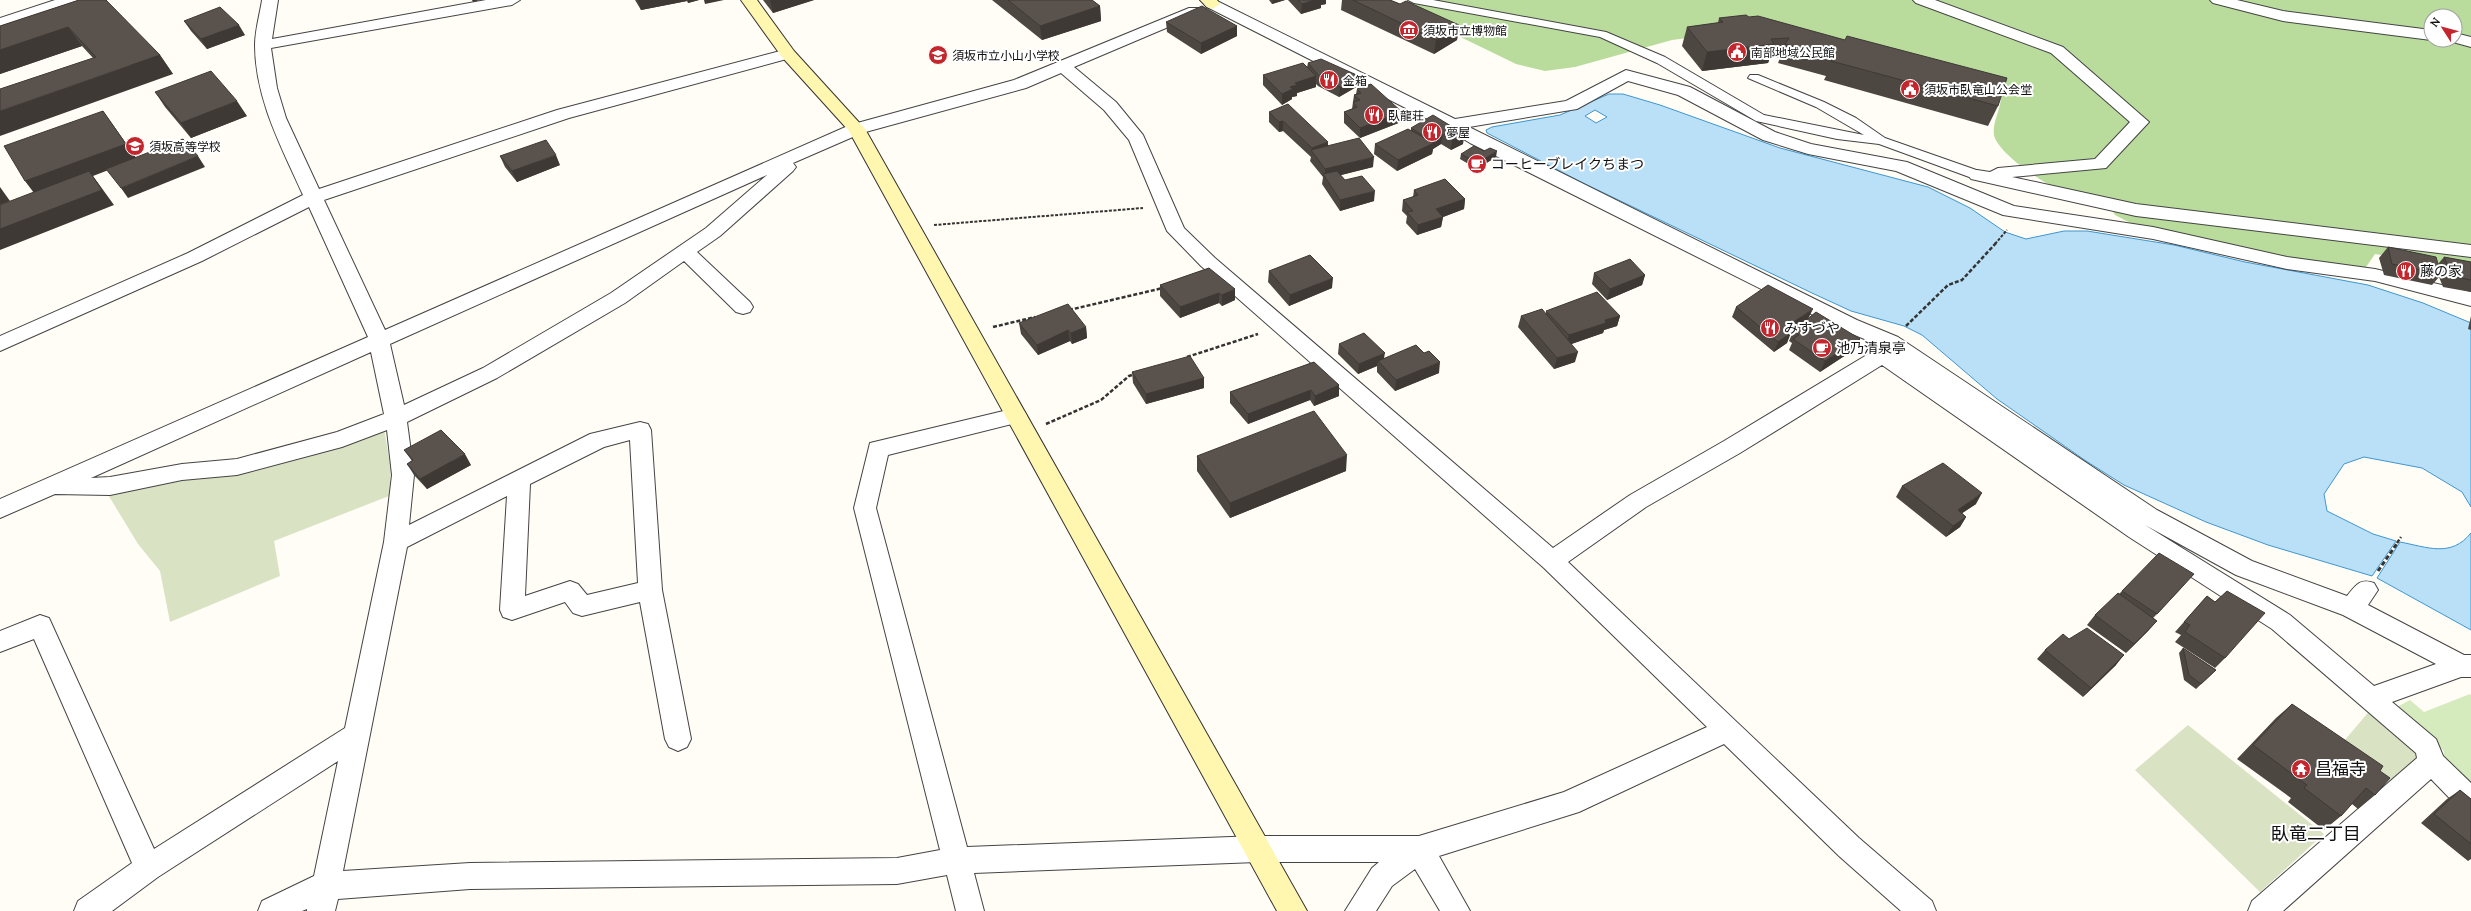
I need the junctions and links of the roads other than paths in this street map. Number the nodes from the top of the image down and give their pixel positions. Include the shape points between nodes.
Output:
1 (71, 0) edge
2 (270, 0) edge
3 (512, 0) edge
4 (749, 0) edge
5 (1414, 0) edge
6 (1921, 0) edge
7 (2218, 0) edge
8 (1214, 1) edge
9 (0, 23) edge
10 (2423, 34) edge
11 (263, 45) junction
12 (788, 54) junction
13 (1064, 67) junction
14 (1754, 78) dead end
15 (1453, 125) junction
16 (856, 129) junction
17 (1881, 141) junction
18 (803, 153) junction
19 (1976, 175) junction
20 (313, 197) junction
21 (2011, 218) junction
22 (2471, 251) edge
23 (685, 252) junction
24 (2471, 299) edge
25 (743, 307) dead end
26 (379, 340) junction
27 (0, 344) edge
28 (396, 418) junction
29 (1020, 424) junction
30 (519, 479) junction
31 (49, 487) junction
32 (0, 509) edge
33 (396, 542) junction
34 (1552, 560) junction
35 (650, 590) junction
36 (0, 642) edge
37 (2466, 666) edge
38 (2372, 698) junction
39 (1728, 730) junction
40 (356, 735) junction
41 (678, 739) dead end
42 (2431, 762) junction
43 (2471, 801) edge
44 (1257, 849) junction
45 (1419, 849) junction
46 (958, 860) junction
47 (148, 868) junction
48 (323, 899) edge
49 (88, 911) edge
50 (272, 911) edge
51 (970, 911) edge
52 (1293, 911) edge
53 (1359, 911) edge
54 (1456, 911) edge
55 (1922, 911) edge
56 (2262, 911) edge

1 - 9 street
2 - 11 street
3 - 11 street
4 - 12 street
5 - 17 lane via 1602,34 1661,60 1760,118 1836,135
6 - 19 street via 2058,50 2140,122 2100,164
7 - 10 street via 2283,16
8 - 13 street
8 - 15 street
11 - 20 street via 269,88 277,118
12 - 16 street
12 - 20 street via 563,114
13 - 16 street via 1020,84
13 - 34 street via 1110,106 1137,139 1176,231 1208,262
14 - 17 lane via 1798,94 1857,123
15 - 21 street via 1571,105 1626,75 1684,91 1769,136 1808,149 1901,166
15 - 37 street via 1476,139 1822,311 1892,342 2149,516 2244,568 2359,599 2404,634
16 - 18 street
16 - 29 street
17 - 19 lane
18 - 23 street via 713,232
18 - 26 street
19 - 21 street
19 - 22 street via 2136,210
20 - 26 street
20 - 27 street via 194,257
21 - 24 street via 2153,233 2287,264 2375,275
23 - 25 street
23 - 28 street via 618,298 497,369
26 - 28 street
26 - 31 street
28 - 31 street via 342,439 237,467 182,472 110,486
28 - 33 street via 403,475
29 - 44 street
29 - 46 street via 878,449 865,508
30 - 33 street
30 - 35 street via 512,610 570,591 582,606
30 - 35 street via 598,440 640,430
31 - 32 street
33 - 40 street
34 - 38 street via 1638,501 1882,355 2137,531 2282,622
34 - 39 street
35 - 41 street
36 - 47 street via 40,625
37 - 38 street
38 - 42 street via 2427,748
39 - 45 street via 1569,803
39 - 55 street via 1849,847
40 - 47 street
40 - 48 street
42 - 43 street
42 - 56 street
44 - 45 street
44 - 46 street
44 - 52 street
45 - 53 street via 1382,878
45 - 54 street
46 - 48 street via 897,871 470,876
46 - 51 street
47 - 49 street
48 - 50 street

